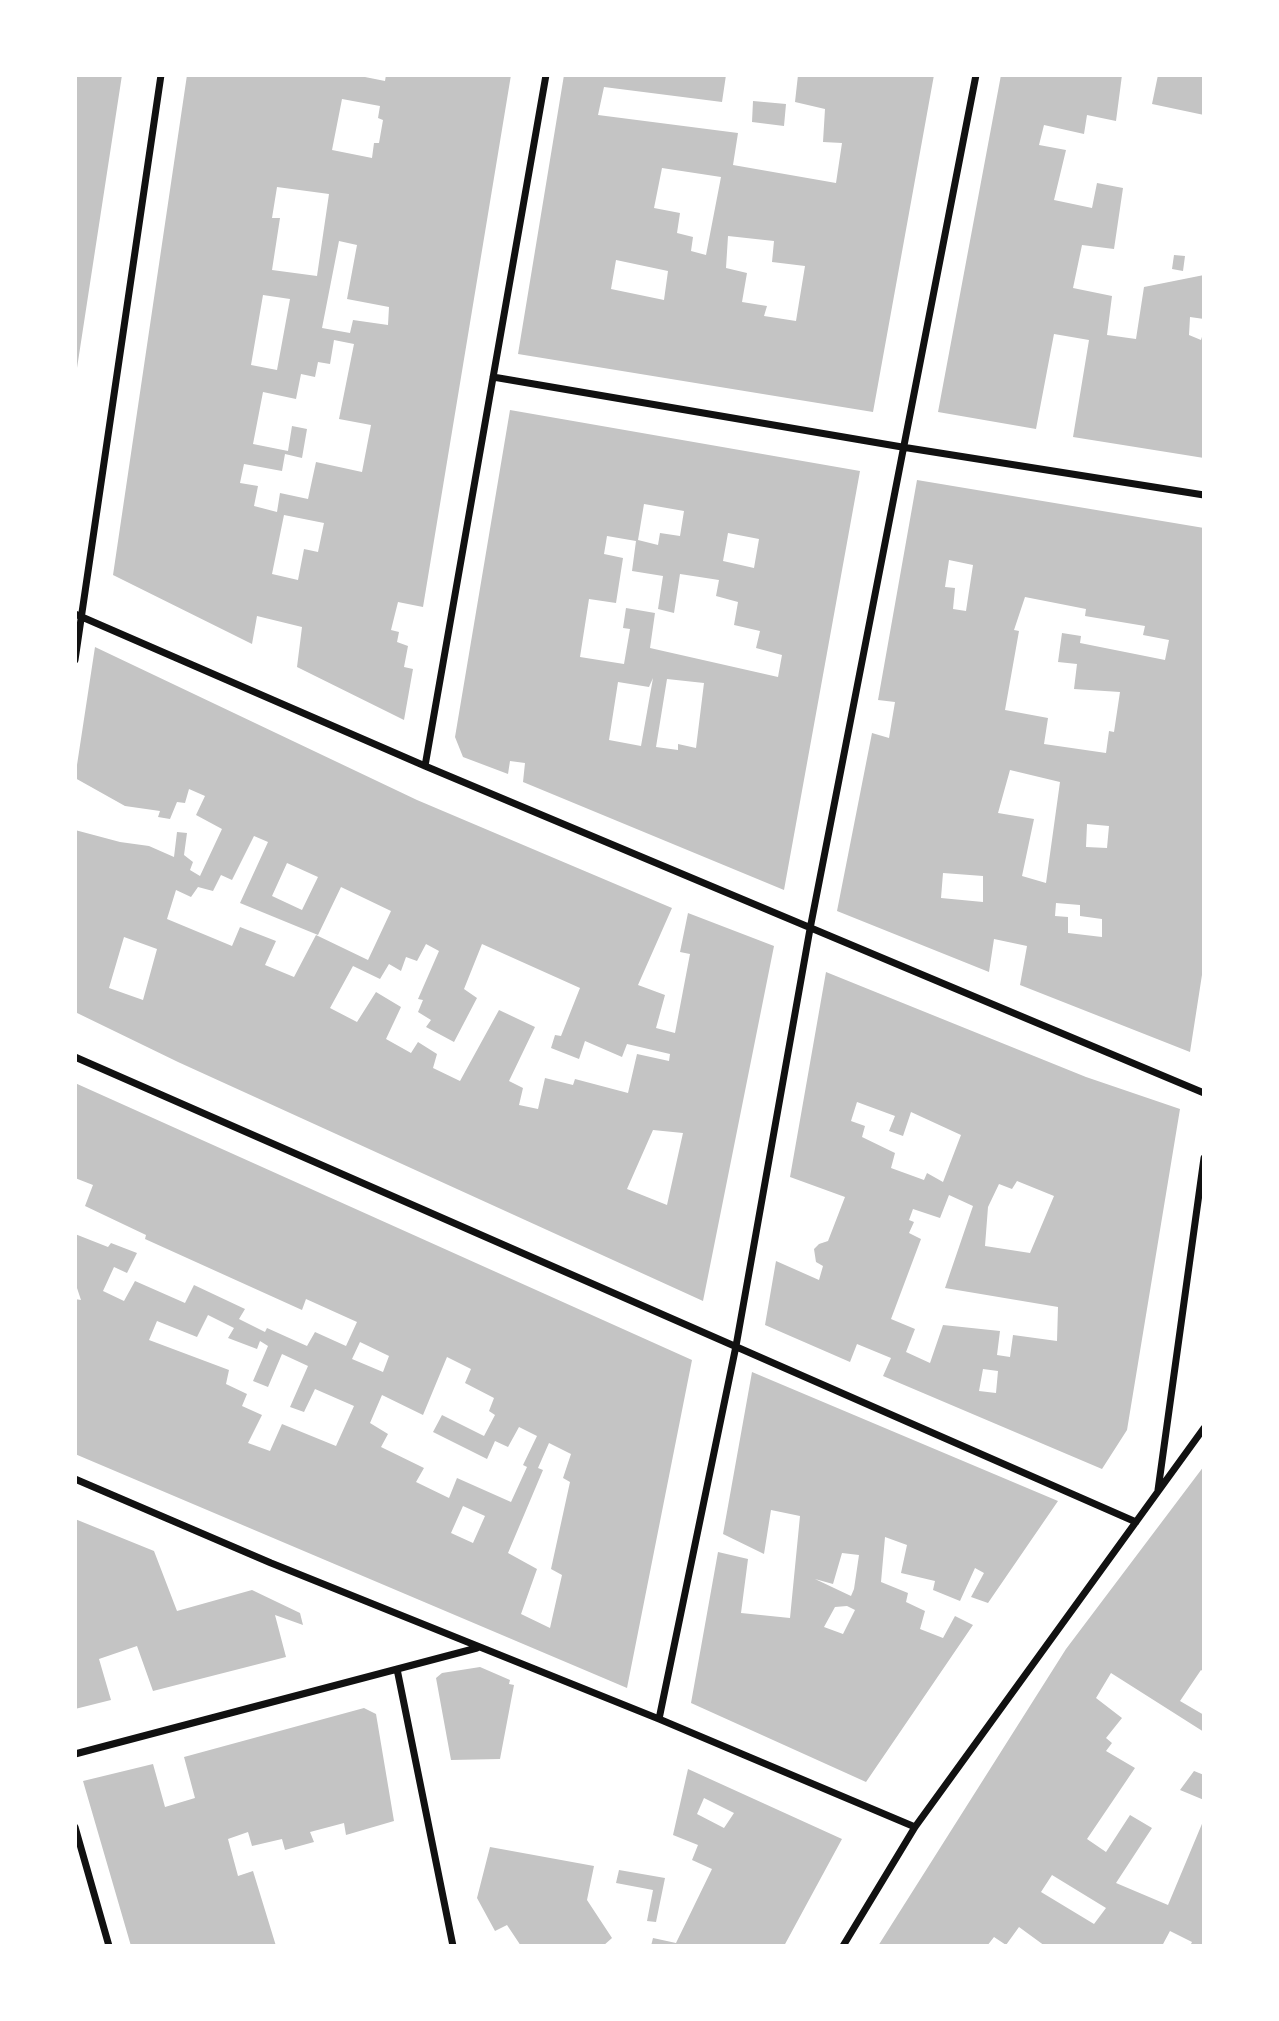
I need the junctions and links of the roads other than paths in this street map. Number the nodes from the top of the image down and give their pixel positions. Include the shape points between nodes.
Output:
1 (161, 75) edge
2 (546, 75) edge
3 (976, 75) edge
4 (493, 377) junction
5 (902, 447) junction
6 (1204, 495) edge
7 (79, 616) edge
8 (75, 660) edge
9 (425, 766) junction
10 (810, 929) junction
11 (75, 1057) edge
12 (1204, 1093) edge
13 (1204, 1158) edge
14 (736, 1346) junction
15 (1204, 1428) edge
16 (75, 1479) edge
17 (1158, 1492) junction
18 (1136, 1522) junction
19 (478, 1648) junction
20 (397, 1669) junction
21 (659, 1719) junction
22 (75, 1754) edge
23 (75, 1827) edge
24 (915, 1827) junction
25 (109, 1946) edge
26 (453, 1946) edge
27 (844, 1946) edge

1 - 7 street
2 - 4 street
3 - 5 street
4 - 5 street
4 - 9 street
5 - 6 street
5 - 10 street
7 - 8 street
7 - 9 street
9 - 10 street
10 - 12 street
10 - 14 street
11 - 14 street
13 - 17 street
14 - 18 street
14 - 21 street
15 - 17 street
16 - 19 street
17 - 18 street
18 - 24 street
19 - 20 street
19 - 21 street
20 - 22 street
20 - 26 street
21 - 24 street
23 - 25 street
24 - 27 street

